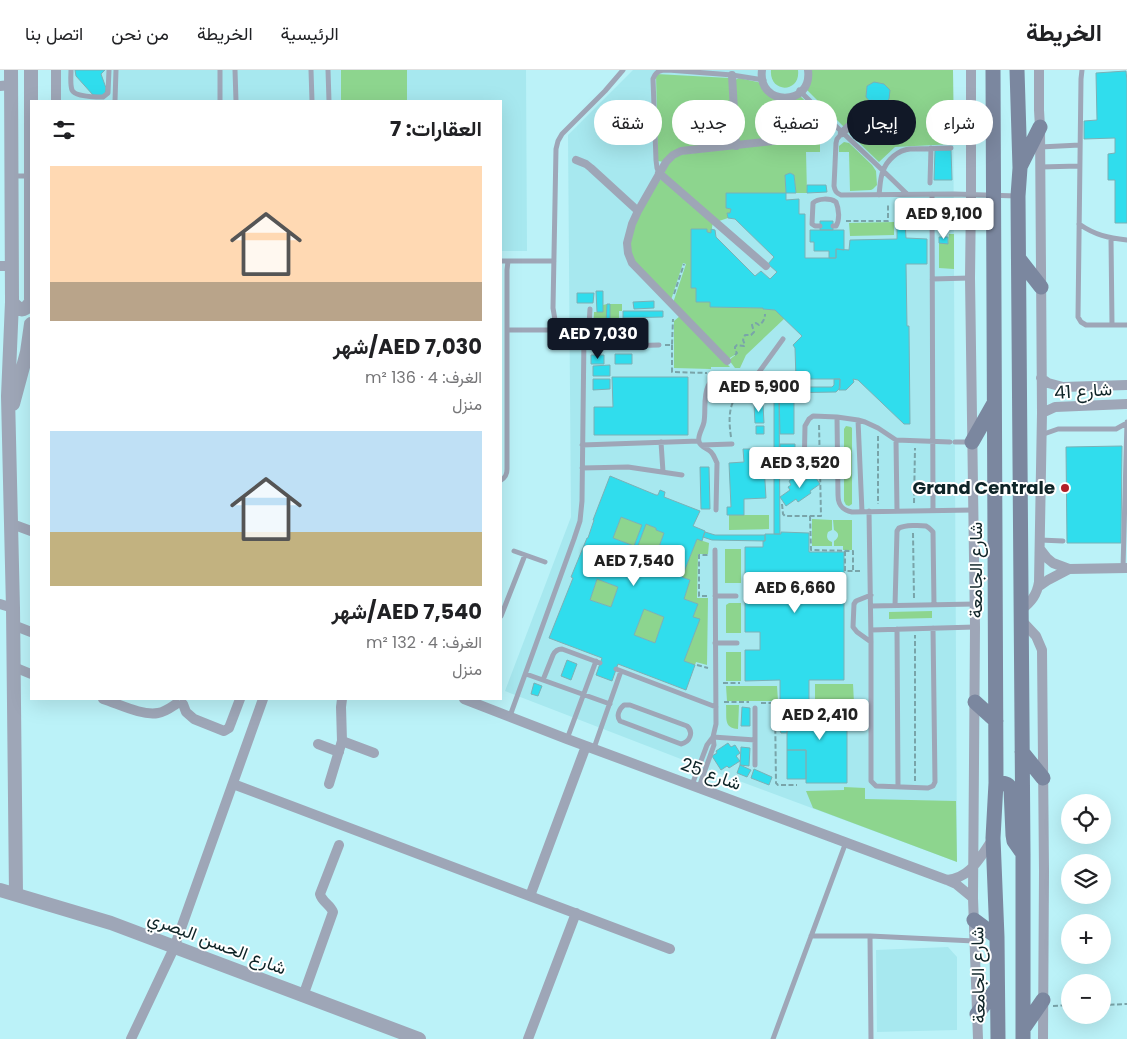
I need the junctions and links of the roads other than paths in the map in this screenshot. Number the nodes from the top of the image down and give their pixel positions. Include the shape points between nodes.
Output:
1 (11, 70) edge
2 (31, 70) edge
3 (56, 70) edge
4 (71, 70) edge
5 (108, 70) edge
6 (116, 70) edge
7 (220, 70) edge
8 (235, 70) edge
9 (311, 70) edge
10 (328, 70) edge
11 (623, 70) edge
12 (663, 70) edge
13 (763, 70) edge
14 (807, 70) edge
15 (971, 70) edge
16 (993, 70) edge
17 (1017, 70) edge
18 (1039, 70) edge
19 (1082, 70) edge
20 (708, 71) edge
21 (732, 75) junction
22 (763, 80) junction
23 (6, 86) edge
24 (800, 91) junction
25 (31, 100) edge
26 (56, 100) edge
27 (115, 100) edge
28 (220, 100) edge
29 (236, 100) edge
30 (312, 100) edge
31 (329, 100) edge
32 (1040, 127) junction
33 (847, 128) edge
34 (842, 133) junction
35 (755, 144) edge
36 (1080, 145) junction
37 (736, 146) junction
38 (1040, 147) junction
39 (931, 148) junction
40 (951, 148) dead end
41 (576, 160) dead end
42 (1080, 166) junction
43 (1040, 167) junction
44 (1020, 168) junction
45 (883, 170) junction
46 (660, 173) junction
47 (11, 176) junction
48 (30, 176) edge
49 (930, 183) dead end
50 (837, 194) junction
51 (907, 194) junction
52 (932, 194) junction
53 (879, 195) junction
54 (994, 195) junction
55 (971, 196) junction
56 (1018, 196) junction
57 (834, 201) junction
58 (638, 211) junction
59 (1079, 224) junction
60 (820, 226) dead end
61 (832, 226) dead end
62 (1111, 238) junction
63 (1127, 240) edge
64 (1020, 260) junction
65 (502, 261) edge
66 (508, 261) junction
67 (554, 262) junction
68 (6, 266) edge
69 (766, 266) dead end
70 (932, 278) junction
71 (970, 278) junction
72 (1041, 287) junction
73 (12, 302) junction
74 (30, 302) edge
75 (590, 309) dead end
76 (1112, 326) junction
77 (1127, 326) edge
78 (507, 330) junction
79 (562, 330) junction
80 (30, 331) edge
81 (583, 333) junction
82 (783, 339) dead end
83 (659, 345) road end
84 (584, 347) junction
85 (727, 361) road end
86 (757, 374) junction
87 (779, 374) dead end
88 (1041, 378) junction
89 (1127, 385) edge
90 (504, 397) edge
91 (994, 403) junction
92 (1127, 404) edge
93 (1042, 413) junction
94 (838, 417) junction
95 (10, 420) junction
96 (858, 420) junction
97 (1127, 423) edge
98 (1041, 436) junction
99 (896, 440) junction
100 (661, 442) junction
101 (933, 442) junction
102 (972, 442) junction
103 (700, 443) junction
104 (732, 444) road end
105 (582, 445) junction
106 (582, 468) junction
107 (663, 472) junction
108 (804, 473) dead end
109 (682, 475) dead end
110 (502, 479) edge
111 (716, 510) dead end
112 (934, 510) junction
113 (973, 510) junction
114 (897, 511) junction
115 (862, 512) junction
116 (868, 512) junction
117 (12, 524) junction
118 (30, 531) edge
119 (1063, 541) dead end
120 (1039, 545) junction
121 (514, 551) dead end
122 (715, 552) road end
123 (525, 555) junction
124 (545, 562) dead end
125 (1125, 568) edge
126 (1069, 569) junction
127 (1038, 587) junction
128 (871, 595) junction
129 (715, 596) junction
130 (736, 596) dead end
131 (975, 604) junction
132 (934, 605) junction
133 (7, 606) edge
134 (871, 606) junction
135 (896, 606) junction
136 (502, 613) edge
137 (1021, 615) junction
138 (13, 625) junction
139 (975, 627) junction
140 (933, 628) junction
141 (897, 629) junction
142 (871, 630) junction
143 (30, 632) edge
144 (871, 642) junction
145 (715, 643) junction
146 (736, 643) dead end
147 (14, 667) junction
148 (30, 674) edge
149 (526, 674) junction
150 (543, 680) junction
151 (584, 694) junction
152 (106, 700) edge
153 (240, 700) edge
154 (263, 700) edge
155 (342, 700) edge
156 (467, 700) edge
157 (179, 701) edge
158 (976, 702) junction
159 (716, 705) junction
160 (609, 706) junction
161 (755, 708) dead end
162 (619, 711) junction
163 (510, 716) junction
164 (996, 721) junction
165 (713, 737) junction
166 (567, 739) junction
167 (755, 740) junction
168 (342, 741) junction
169 (318, 744) dead end
170 (590, 747) junction
171 (339, 752) junction
172 (1022, 752) junction
173 (374, 753) dead end
174 (755, 765) dead end
175 (1043, 778) junction
176 (996, 783) junction
177 (233, 784) junction
178 (329, 784) dead end
179 (696, 786) junction
180 (898, 787) junction
181 (994, 838) junction
182 (846, 842) junction
183 (338, 845) dead end
184 (1023, 854) junction
185 (974, 866) junction
186 (947, 880) junction
187 (0, 890) edge
188 (16, 894) junction
189 (530, 896) junction
190 (973, 898) junction
191 (576, 913) junction
192 (974, 920) junction
193 (811, 936) junction
194 (870, 936) junction
195 (997, 937) junction
196 (974, 941) junction
197 (174, 948) junction
198 (670, 949) dead end
199 (997, 988) junction
200 (304, 996) junction
201 (1044, 1003) junction
202 (978, 1014) junction
203 (1023, 1034) edge
204 (131, 1039) edge
205 (419, 1039) edge
206 (528, 1039) edge
207 (773, 1039) edge
208 (871, 1039) edge
209 (978, 1039) edge
210 (998, 1039) edge
211 (1044, 1039) edge

1 - 23 street
2 - 25 street
3 - 26 street
4 - 5 lane via 74,92 103,97 108,93
6 - 27 lane
7 - 28 lane
8 - 29 lane
9 - 30 lane
10 - 31 lane
11 - 67 lane via 558,141
12 - 20 lane
12 - 46 lane via 653,79 656,160
13 - 22 street
14 - 24 street via 808,80
15 - 55 street
16 - 54 main road, شارع الجامعة
17 - 44 main road
18 - 32 street
19 - 36 lane
20 - 21 lane
21 - 22 lane
21 - 37 street
22 - 24 street via 768,92 774,96 788,98
23 - 47 street
24 - 34 lane
32 - 38 street
32 - 44 main road
33 - 34 street
34 - 45 lane
34 - 50 lane via 835,149 834,186
35 - 37 street
36 - 38 lane
36 - 42 lane
37 - 46 street via 681,151 666,162
38 - 43 street
39 - 40 lane
39 - 45 lane via 899,152
39 - 49 lane
41 - 58 street via 591,168
42 - 43 lane
42 - 59 lane
43 - 72 street
44 - 56 main road
45 - 51 lane
45 - 53 lane
46 - 58 street
46 - 69 street
47 - 48 lane
47 - 68 street
50 - 53 lane
50 - 57 lane
51 - 52 lane
51 - 53 lane
52 - 55 lane
52 - 70 lane
54 - 55 lane
54 - 56 lane
54 - 91 main road, شارع الجامعة
55 - 71 street
56 - 64 main road
57 - 60 lane via 817,200 812,203 812,224
57 - 61 lane via 838,224
58 - 85 street via 628,234 628,253 632,263
59 - 62 lane
59 - 76 lane via 1078,317 1086,325
62 - 63 lane
62 - 76 lane
64 - 72 main road
64 - 137 main road
65 - 66 lane
66 - 67 lane
66 - 78 lane
67 - 79 lane via 553,314
68 - 73 street
70 - 71 lane
70 - 101 lane
71 - 102 street
72 - 88 street
73 - 74 street via 22,310
73 - 95 street
75 - 81 lane via 589,325
76 - 77 lane
78 - 79 lane
78 - 90 lane
79 - 81 lane
80 - 95 street via 23,378
81 - 84 lane
82 - 86 lane
83 - 84 lane
84 - 105 lane
86 - 87 lane
86 - 103 lane via 720,376 709,383
88 - 89 street, شارع 41 via 1063,387
88 - 93 street
90 - 110 lane via 507,474
91 - 102 main road
91 - 164 main road, شارع الجامعة
92 - 93 street, شارع 41 via 1055,407
93 - 98 street
94 - 96 lane
94 - 108 lane via 819,415 809,419 805,426
94 - 115 lane via 838,502 847,510
95 - 117 street
96 - 99 lane
96 - 115 lane
97 - 98 lane via 1116,429 1058,429
97 - 125 lane
98 - 120 street
99 - 101 lane
99 - 114 lane
100 - 103 lane
100 - 105 lane
100 - 107 lane
101 - 102 lane
101 - 112 lane
102 - 113 street
103 - 104 lane
103 - 111 lane via 711,452 716,463
105 - 106 lane
106 - 107 lane via 628,467
106 - 149 lane via 582,511 578,530
107 - 109 lane
112 - 113 lane
112 - 114 lane
113 - 131 street
114 - 116 lane
115 - 116 lane
116 - 128 lane
117 - 118 street
117 - 133 street
119 - 120 lane
120 - 126 street via 1053,563
120 - 127 street
121 - 123 lane
122 - 129 lane
123 - 124 lane
123 - 136 lane
125 - 126 street
126 - 127 street
127 - 137 street
128 - 134 lane
128 - 144 lane via 854,604 853,624 855,630
129 - 130 lane
129 - 145 lane
131 - 132 lane
131 - 139 street
132 - 135 lane
132 - 135 lane via 932,532 927,526 902,526 897,531
133 - 138 street
134 - 135 lane
134 - 142 lane
137 - 172 main road
137 - 175 street via 1042,650
138 - 143 street
138 - 147 street
139 - 140 lane
139 - 158 street
140 - 141 lane
140 - 180 lane via 935,782 928,788
141 - 142 lane
141 - 180 lane
142 - 144 lane
144 - 180 lane via 871,781 876,786
145 - 146 lane
145 - 159 lane
147 - 148 street
147 - 188 street
149 - 150 lane
149 - 163 lane
150 - 151 lane
150 - 151 lane via 553,654 562,649 598,662
151 - 160 lane
151 - 166 lane
152 - 157 street via 150,714 168,710
153 - 157 street via 229,728 224,731 194,719
154 - 177 street
155 - 168 street
156 - 163 street, شارع 25
158 - 164 main road
158 - 185 street
159 - 160 lane via 619,670
159 - 165 lane
160 - 162 lane
160 - 170 lane
161 - 167 lane
162 - 162 lane via 618,719 622,722 682,744 687,742 691,732 687,726 627,705
163 - 166 street, شارع 25
164 - 176 main road, شارع الجامعة
165 - 167 lane
165 - 179 lane via 707,745
166 - 170 street, شارع 25
167 - 174 lane
168 - 171 street
168 - 173 street
169 - 171 street
170 - 179 street, شارع 25
170 - 189 street
171 - 178 street
172 - 175 main road
172 - 184 main road
175 - 201 street
176 - 181 main road, شارع الجامعة
176 - 184 main road via 1005,783 1011,789 1014,841
177 - 189 street
177 - 197 street
179 - 182 street, شارع 25
181 - 185 street
181 - 195 main road, شارع الجامعة
182 - 186 street, شارع 25
182 - 193 lane
183 - 200 street via 320,894 333,912
184 - 203 main road
185 - 186 street via 959,878
185 - 190 street
186 - 190 street, شارع 25
187 - 188 street, شارع الحسن البصري
188 - 197 street, شارع الحسن البصري via 111,923
189 - 191 street
190 - 192 street
191 - 198 street
191 - 206 street
192 - 195 main road
192 - 196 street
193 - 194 lane
193 - 207 lane
194 - 196 lane
194 - 208 lane
195 - 199 main road, شارع الجامعة
196 - 202 street
197 - 200 street, شارع الحسن البصري
197 - 204 street
199 - 202 main road
199 - 210 main road, شارع الجامعة
200 - 205 street, شارع الحسن البصري
201 - 203 main road
201 - 211 street
202 - 209 street

